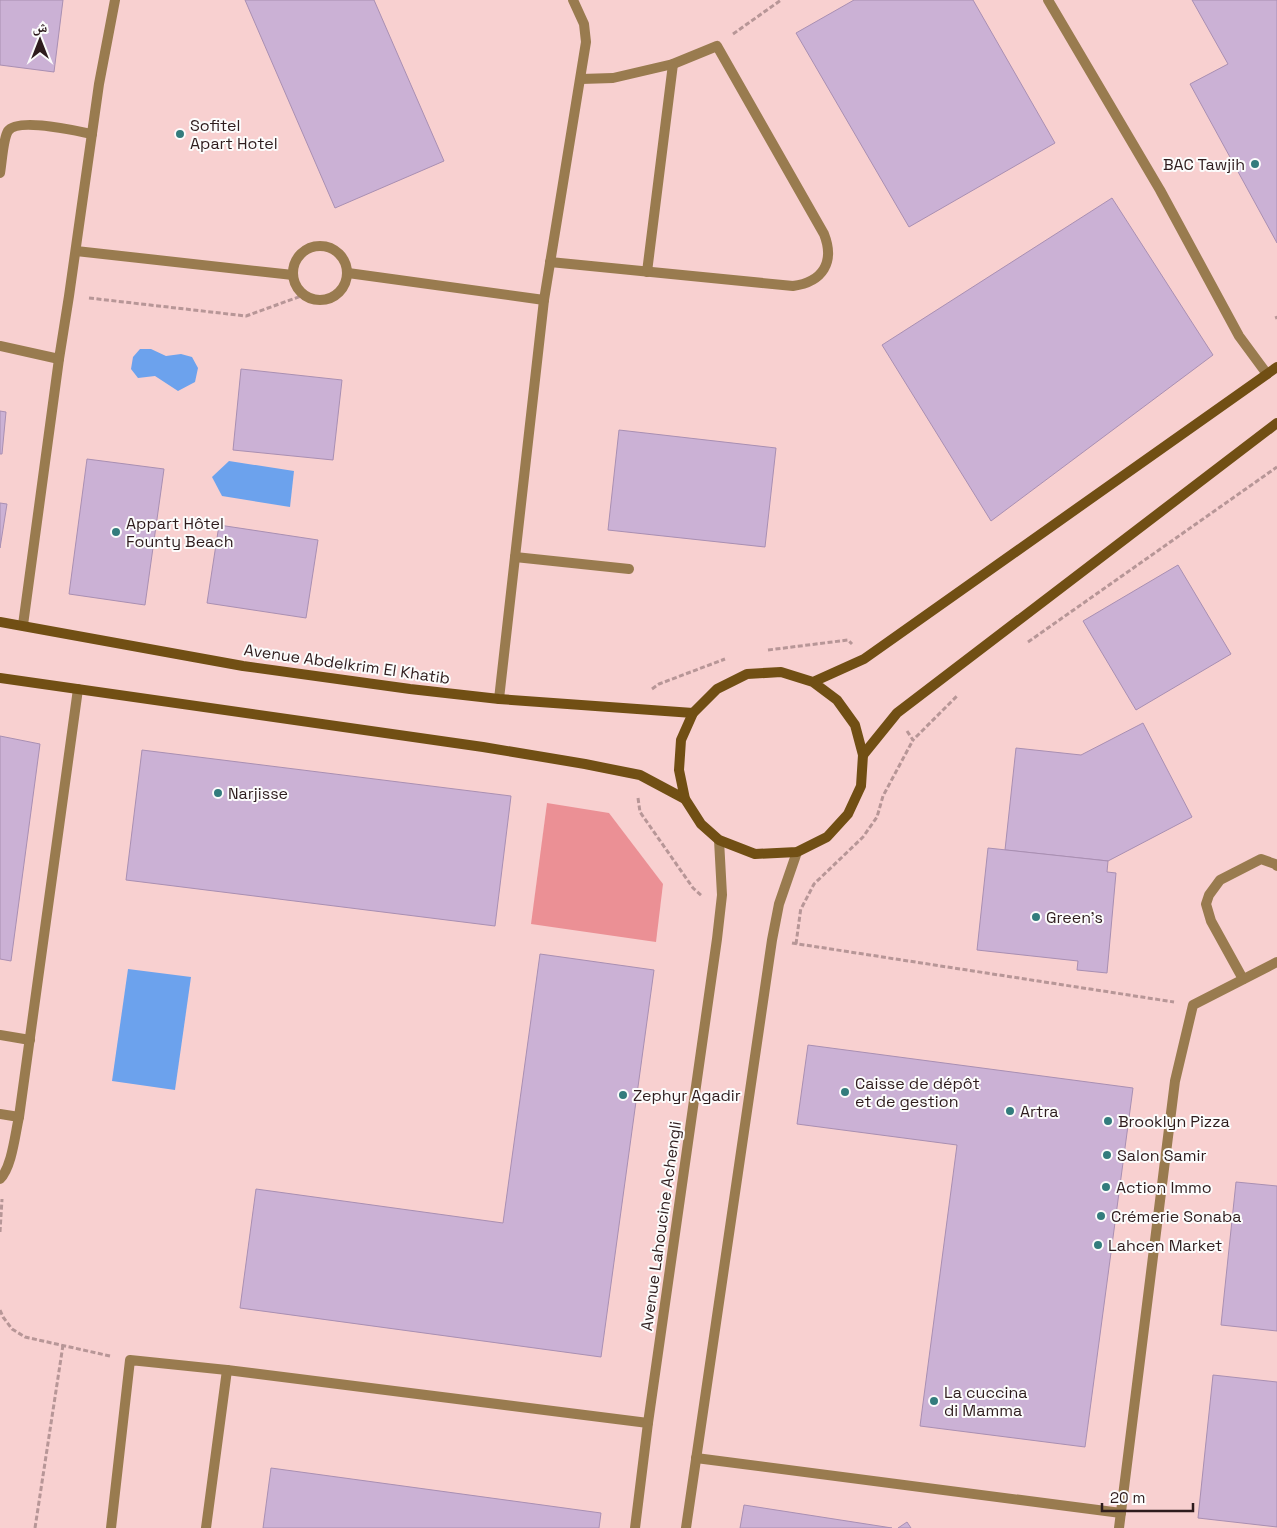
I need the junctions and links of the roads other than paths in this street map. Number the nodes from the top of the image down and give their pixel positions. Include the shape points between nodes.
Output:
1 (115, 0) edge
2 (573, 0) edge
3 (1048, 0) edge
4 (673, 64) junction
5 (581, 79) junction
6 (92, 134) junction
7 (0, 173) edge
8 (76, 251) junction
9 (550, 262) junction
10 (647, 272) junction
11 (348, 273) junction
12 (293, 274) junction
13 (544, 300) junction
14 (0, 346) edge
15 (59, 359) junction
16 (1277, 367) edge
17 (1268, 374) junction
18 (1277, 423) edge
19 (515, 557) junction
20 (628, 569) dead end
21 (0, 622) edge
22 (23, 625) junction
23 (0, 678) edge
24 (813, 682) junction
25 (78, 689) junction
26 (499, 699) junction
27 (694, 713) junction
28 (863, 755) junction
29 (685, 799) junction
30 (719, 840) junction
31 (797, 852) junction
32 (1277, 866) edge
33 (1277, 962) edge
34 (1243, 979) junction
35 (0, 1035) edge
36 (30, 1040) junction
37 (0, 1114) edge
38 (19, 1117) junction
39 (2, 1177) edge
40 (227, 1370) junction
41 (648, 1423) junction
42 (696, 1458) junction
43 (1121, 1513) junction
44 (111, 1528) edge
45 (206, 1528) edge
46 (635, 1528) edge
47 (686, 1528) edge
48 (1119, 1528) edge

1 - 6 street
2 - 5 street via 584,24 586,42
3 - 17 street via 1160,190 1239,336
4 - 5 street via 613,78
4 - 10 street
4 - 10 street via 717,46 824,234 828,257 816,278 793,286
5 - 9 street
6 - 7 street via 16,125 7,133
6 - 8 street
8 - 12 street
8 - 15 street
9 - 10 street
9 - 13 street
11 - 12 street via 341,292 323,300 313,300 304,295 296,286
11 - 12 street via 341,255 324,246 306,250 299,256
11 - 13 street
13 - 19 street
14 - 15 street
15 - 22 street
16 - 17 street
17 - 24 street via 864,659
18 - 28 street via 897,713
19 - 20 street
19 - 26 street
21 - 22 street, Avenue Abdelkrim El Khatib
22 - 26 street, Avenue Abdelkrim El Khatib via 243,666
23 - 25 street
24 - 27 street via 781,672 747,674 717,689
24 - 28 street via 837,700 855,725
25 - 29 street via 585,764 640,775
25 - 36 street
26 - 27 street, Avenue Abdelkrim El Khatib
27 - 29 street via 681,740 679,770
28 - 31 street via 860,786 848,814 826,837
29 - 30 street via 701,824
30 - 31 street via 754,854
30 - 41 street, Avenue Lahoucine Achengli via 722,895 716,949
31 - 42 street via 778,904
32 - 34 street via 1261,859 1220,880 1206,904 1211,920
33 - 34 street
34 - 43 street via 1193,1005 1174,1081
35 - 36 street
36 - 38 street
37 - 38 street
38 - 39 street via 11,1156
40 - 41 street
40 - 44 street via 130,1360
40 - 45 street
41 - 46 street, Avenue Lahoucine Achengli
42 - 43 street
42 - 47 street
43 - 48 street

